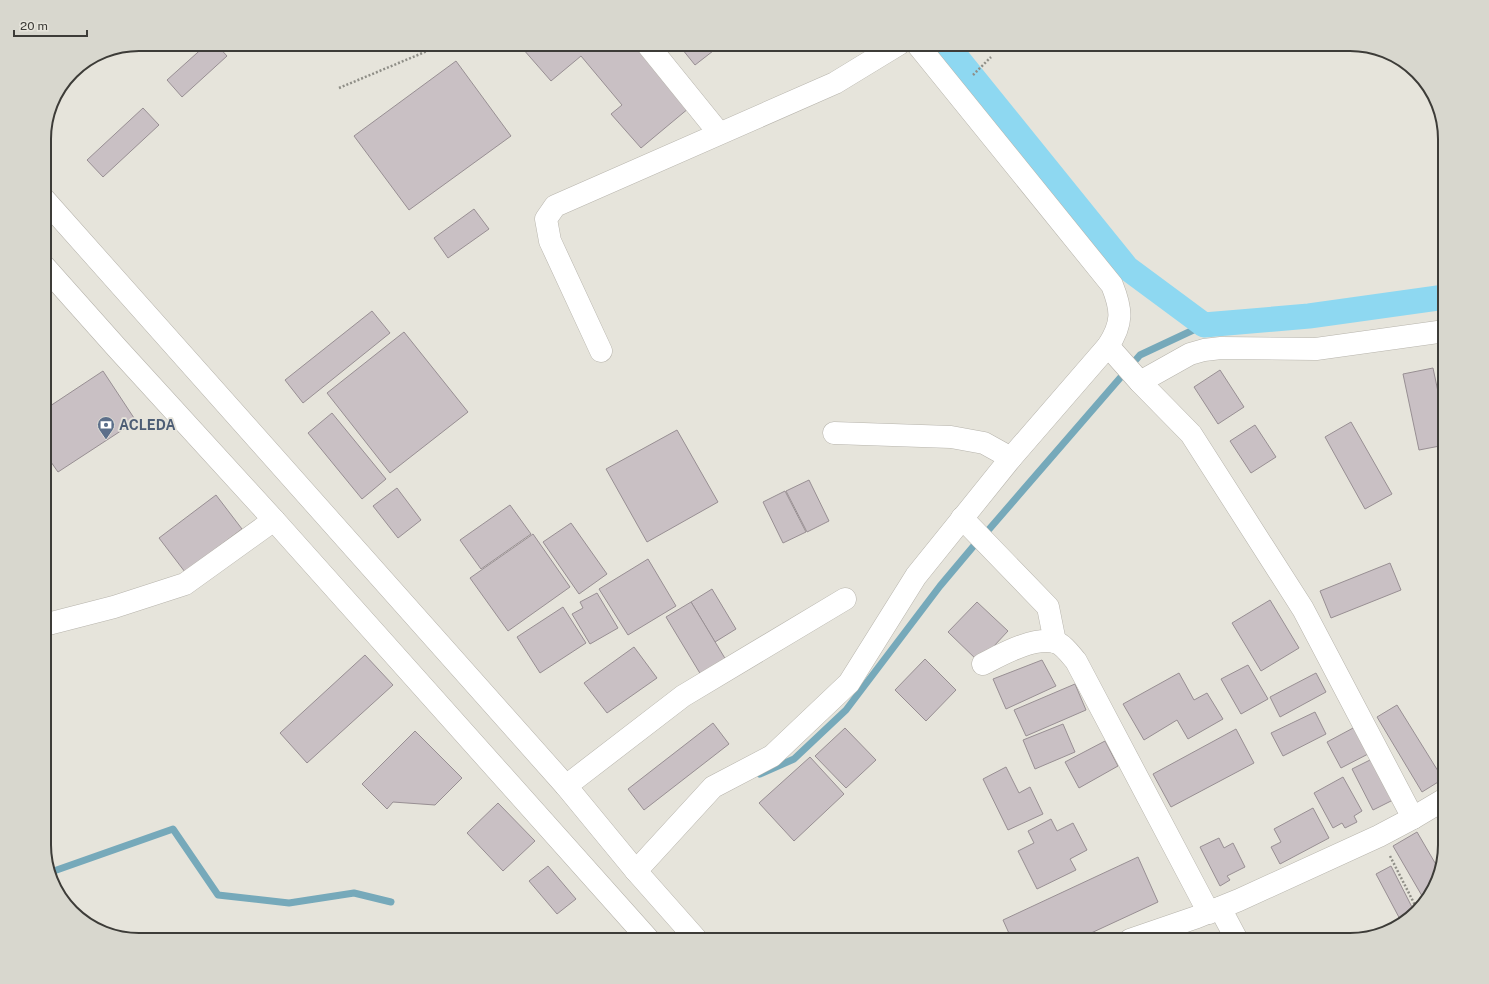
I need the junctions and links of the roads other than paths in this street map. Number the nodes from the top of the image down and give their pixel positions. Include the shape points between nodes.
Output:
1 (653, 51) edge
2 (888, 51) edge
3 (923, 51) edge
4 (720, 133) junction
5 (51, 207) edge
6 (51, 274) edge
7 (1438, 332) edge
8 (1108, 346) junction
9 (601, 351) dead end
10 (1140, 382) junction
11 (834, 433) dead end
12 (1011, 458) junction
13 (962, 518) junction
14 (274, 520) junction
15 (845, 599) dead end
16 (51, 623) edge
17 (1055, 642) junction
18 (983, 664) dead end
19 (566, 786) junction
20 (1438, 803) edge
21 (1413, 818) junction
22 (636, 871) junction
23 (1214, 910) junction
24 (643, 933) edge
25 (691, 933) edge
26 (1150, 933) edge
27 (1232, 933) edge

1 - 4 street
2 - 4 street via 836,83
3 - 8 street via 1112,285 1120,316 1116,334
4 - 9 street via 555,206 546,219 550,241
5 - 19 street
6 - 14 street
7 - 10 street via 1316,349 1204,350 1190,354
8 - 10 street
8 - 12 street
10 - 21 street via 1191,434 1303,609
11 - 12 street via 951,437 984,444
12 - 13 street
13 - 17 street via 1048,608
13 - 22 street via 916,576 849,683 772,756 713,787
14 - 16 street via 184,584 114,607
14 - 24 street
15 - 19 street via 683,696
17 - 18 street via 1020,646
17 - 23 street via 1076,660
19 - 22 street
20 - 21 street
21 - 23 street via 1379,836
22 - 25 street
23 - 26 street
23 - 27 street

